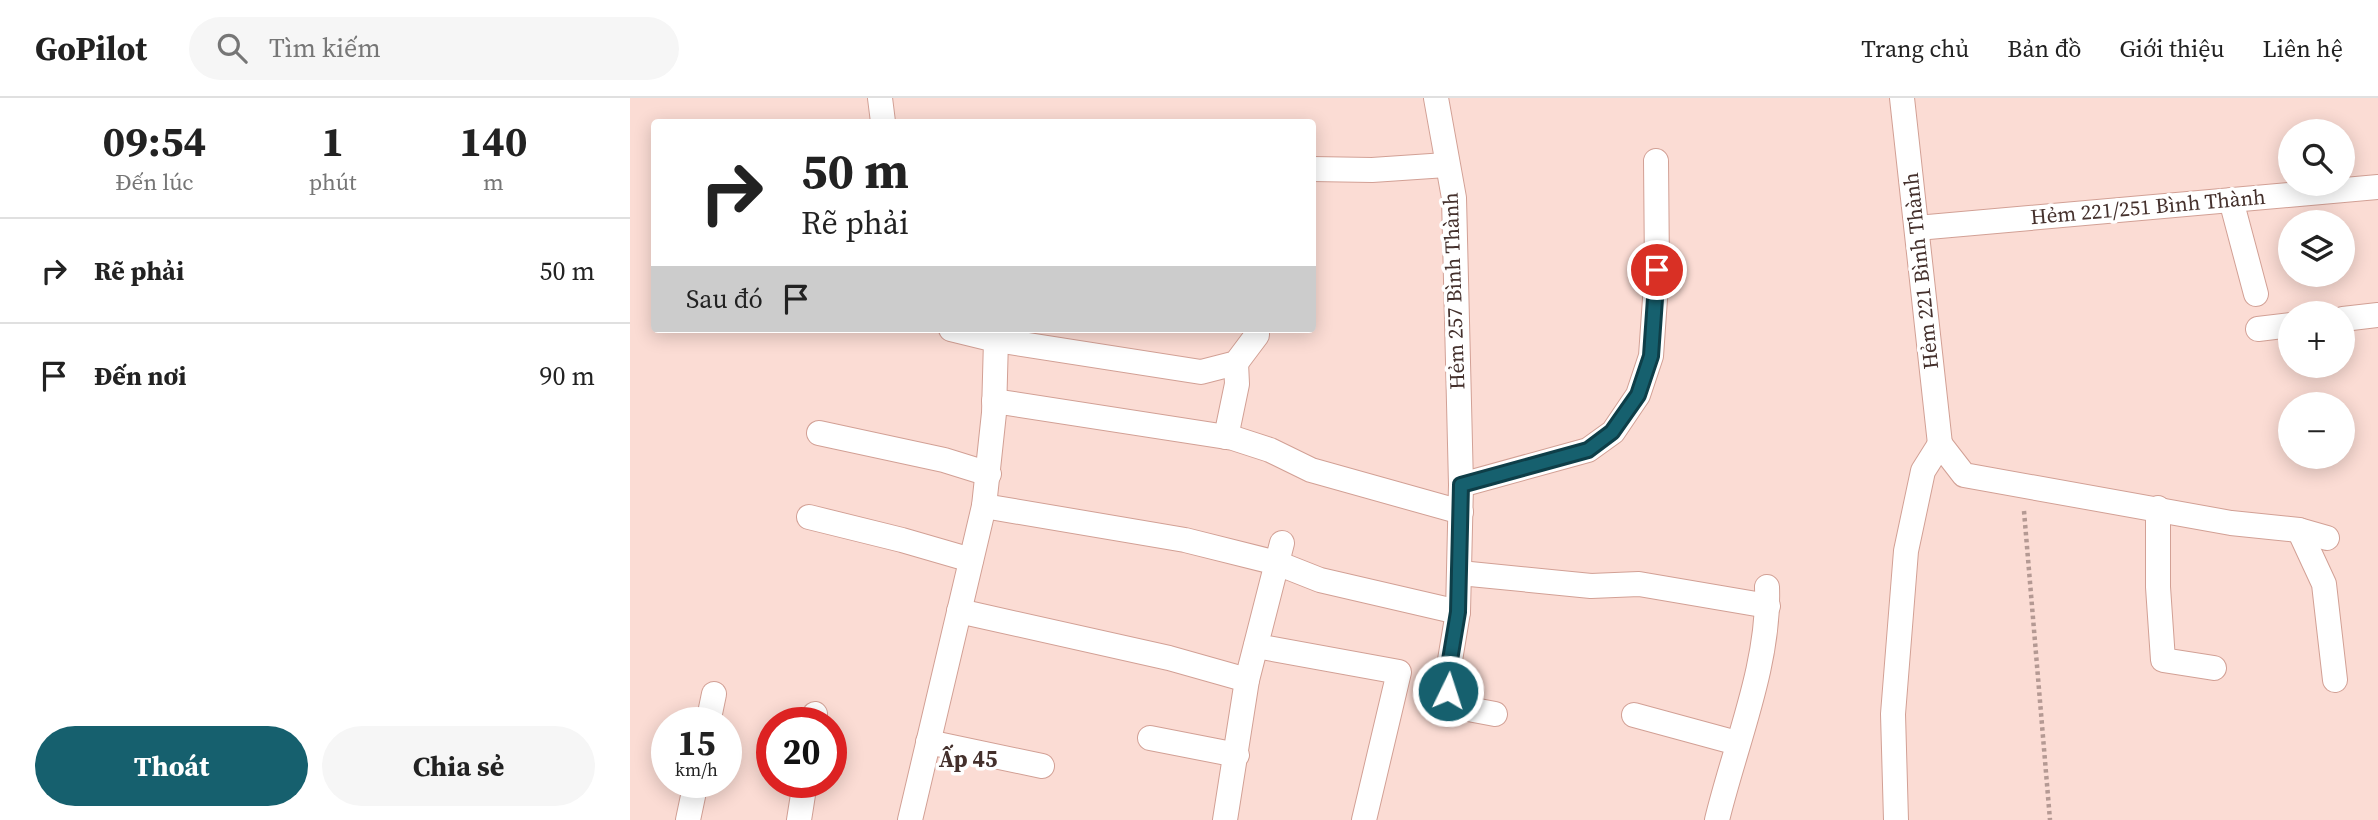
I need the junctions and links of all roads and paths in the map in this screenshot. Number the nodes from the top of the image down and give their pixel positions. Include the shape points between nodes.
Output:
1 (880, 98) edge
2 (1436, 98) edge
3 (1902, 98) edge
4 (883, 119) edge
5 (1656, 161) dead end
6 (1446, 165) junction
7 (1316, 169) edge
8 (2378, 187) edge
9 (2231, 200) junction
10 (1917, 228) junction
11 (2256, 294) dead end
12 (2378, 315) edge
13 (2355, 318) edge
14 (2278, 327) edge
15 (2258, 329) dead end
16 (967, 333) edge
17 (1257, 333) edge
18 (996, 340) junction
19 (1236, 363) junction
20 (994, 401) junction
21 (819, 433) dead end
22 (1226, 438) junction
23 (1940, 444) junction
24 (989, 474) junction
25 (1461, 485) junction
26 (2022, 487) junction
27 (984, 506) junction
28 (2158, 508) junction
29 (1461, 512) junction
30 (809, 517) dead end
31 (2299, 530) junction
32 (2327, 538) dead end
33 (1279, 553) junction
34 (971, 560) junction
35 (1460, 573) junction
36 (959, 611) junction
37 (1458, 612) junction
38 (1256, 646) junction
39 (2214, 668) dead end
40 (1247, 680) junction
41 (2334, 680) dead end
42 (714, 694) dead end
43 (711, 707) edge
44 (1495, 713) dead end
45 (1634, 715) dead end
46 (1150, 738) dead end
47 (928, 742) junction
48 (1737, 743) junction
49 (1237, 755) junction
50 (1042, 766) dead end
51 (693, 798) edge
52 (802, 798) edge
53 (688, 820) edge
54 (799, 820) edge
55 (909, 820) edge
56 (1225, 820) edge
57 (1364, 820) edge
58 (1717, 820) edge
59 (1896, 820) edge
60 (2050, 820) edge

1 - 4 street
2 - 6 street, Hẻm 257 Bình Thành
3 - 10 street, Hẻm 221 Bình Thành
5 - 25 street via 1657,270 1651,356 1638,395 1612,432 1588,450
6 - 7 street
6 - 25 street, Hẻm 257 Bình Thành via 1454,198
8 - 9 street, Hẻm 221/251 Bình Thành
9 - 10 street, Hẻm 221/251 Bình Thành
9 - 11 street
10 - 23 street, Hẻm 221 Bình Thành
12 - 13 street
14 - 15 street
16 - 18 street
17 - 19 street
18 - 19 street via 1201,372
18 - 20 street
19 - 22 street via 1237,384
20 - 22 street
20 - 24 street
21 - 24 street
22 - 29 street via 1247,441 1311,470
23 - 26 street via 1964,475
23 - 59 street via 1923,471 1906,551 1893,714
24 - 27 street
25 - 29 street, Hẻm 257 Bình Thành
26 - 28 street
26 - 60 path
27 - 33 street
27 - 34 street
28 - 31 street via 2231,523
28 - 39 street via 2163,660
29 - 35 street, Hẻm 257 Bình Thành
30 - 34 street
31 - 32 street
31 - 41 street via 2324,584
33 - 37 street via 1320,580
33 - 38 street
34 - 36 street
35 - 37 street, Hẻm 257 Bình Thành
35 - 48 street via 1768,597 1759,666
36 - 40 street
36 - 47 street
37 - 44 street, Hẻm 257 Bình Thành via 1448,691 1463,708
38 - 40 street
38 - 57 street via 1399,672
40 - 49 street
42 - 43 street
45 - 48 street
46 - 49 street
47 - 50 street
47 - 55 street
48 - 58 street
49 - 56 street
51 - 53 street
52 - 54 street

